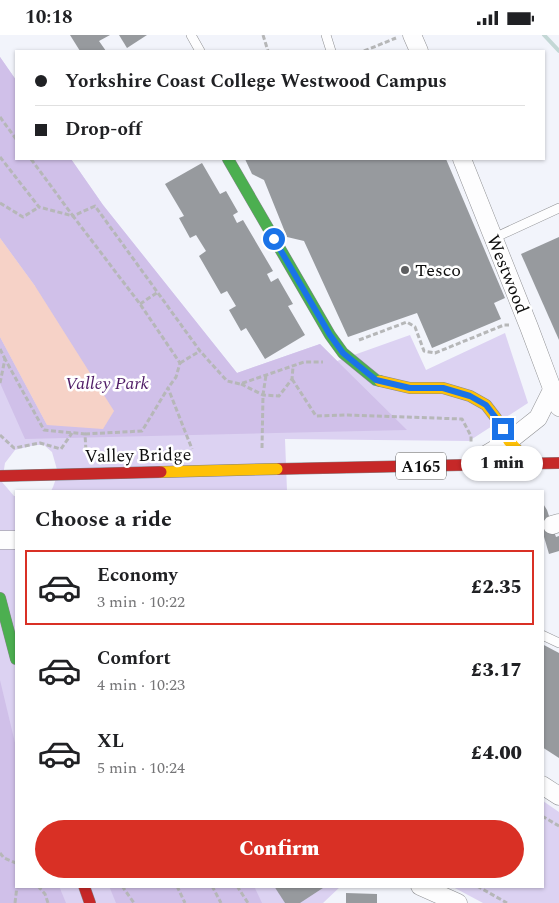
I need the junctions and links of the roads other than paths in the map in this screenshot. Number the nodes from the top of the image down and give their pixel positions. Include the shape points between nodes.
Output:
1 (191, 35) edge
2 (326, 35) edge
3 (412, 35) edge
4 (199, 50) edge
5 (331, 50) edge
6 (418, 50) edge
7 (229, 160) edge
8 (462, 160) edge
9 (559, 208) edge
10 (494, 238) junction
11 (552, 390) junction
12 (559, 407) edge
13 (509, 441) junction
14 (559, 463) edge
15 (530, 464) junction
16 (470, 465) junction
17 (0, 476) edge
18 (15, 540) edge
19 (0, 541) edge
20 (0, 598) edge
21 (544, 636) edge
22 (559, 643) edge
23 (15, 655) edge
24 (544, 786) edge
25 (559, 796) edge
26 (85, 888) edge
27 (424, 888) edge
28 (90, 903) edge
29 (458, 903) edge

1 - 4 lane
2 - 5 lane
3 - 6 street
7 - 13 main road via 343,353 376,380 410,388 457,391 486,405
8 - 10 street, Westwood
9 - 10 lane
10 - 11 street, Westwood
11 - 12 street, Westwood
11 - 13 street via 538,418
13 - 15 main road
13 - 16 street
14 - 15 main road, A165
15 - 16 main road, A165
16 - 17 main road, Valley Bridge / A165, bridge
18 - 19 street
20 - 23 main road
21 - 22 lane
24 - 25 street
26 - 28 main road
27 - 29 street

